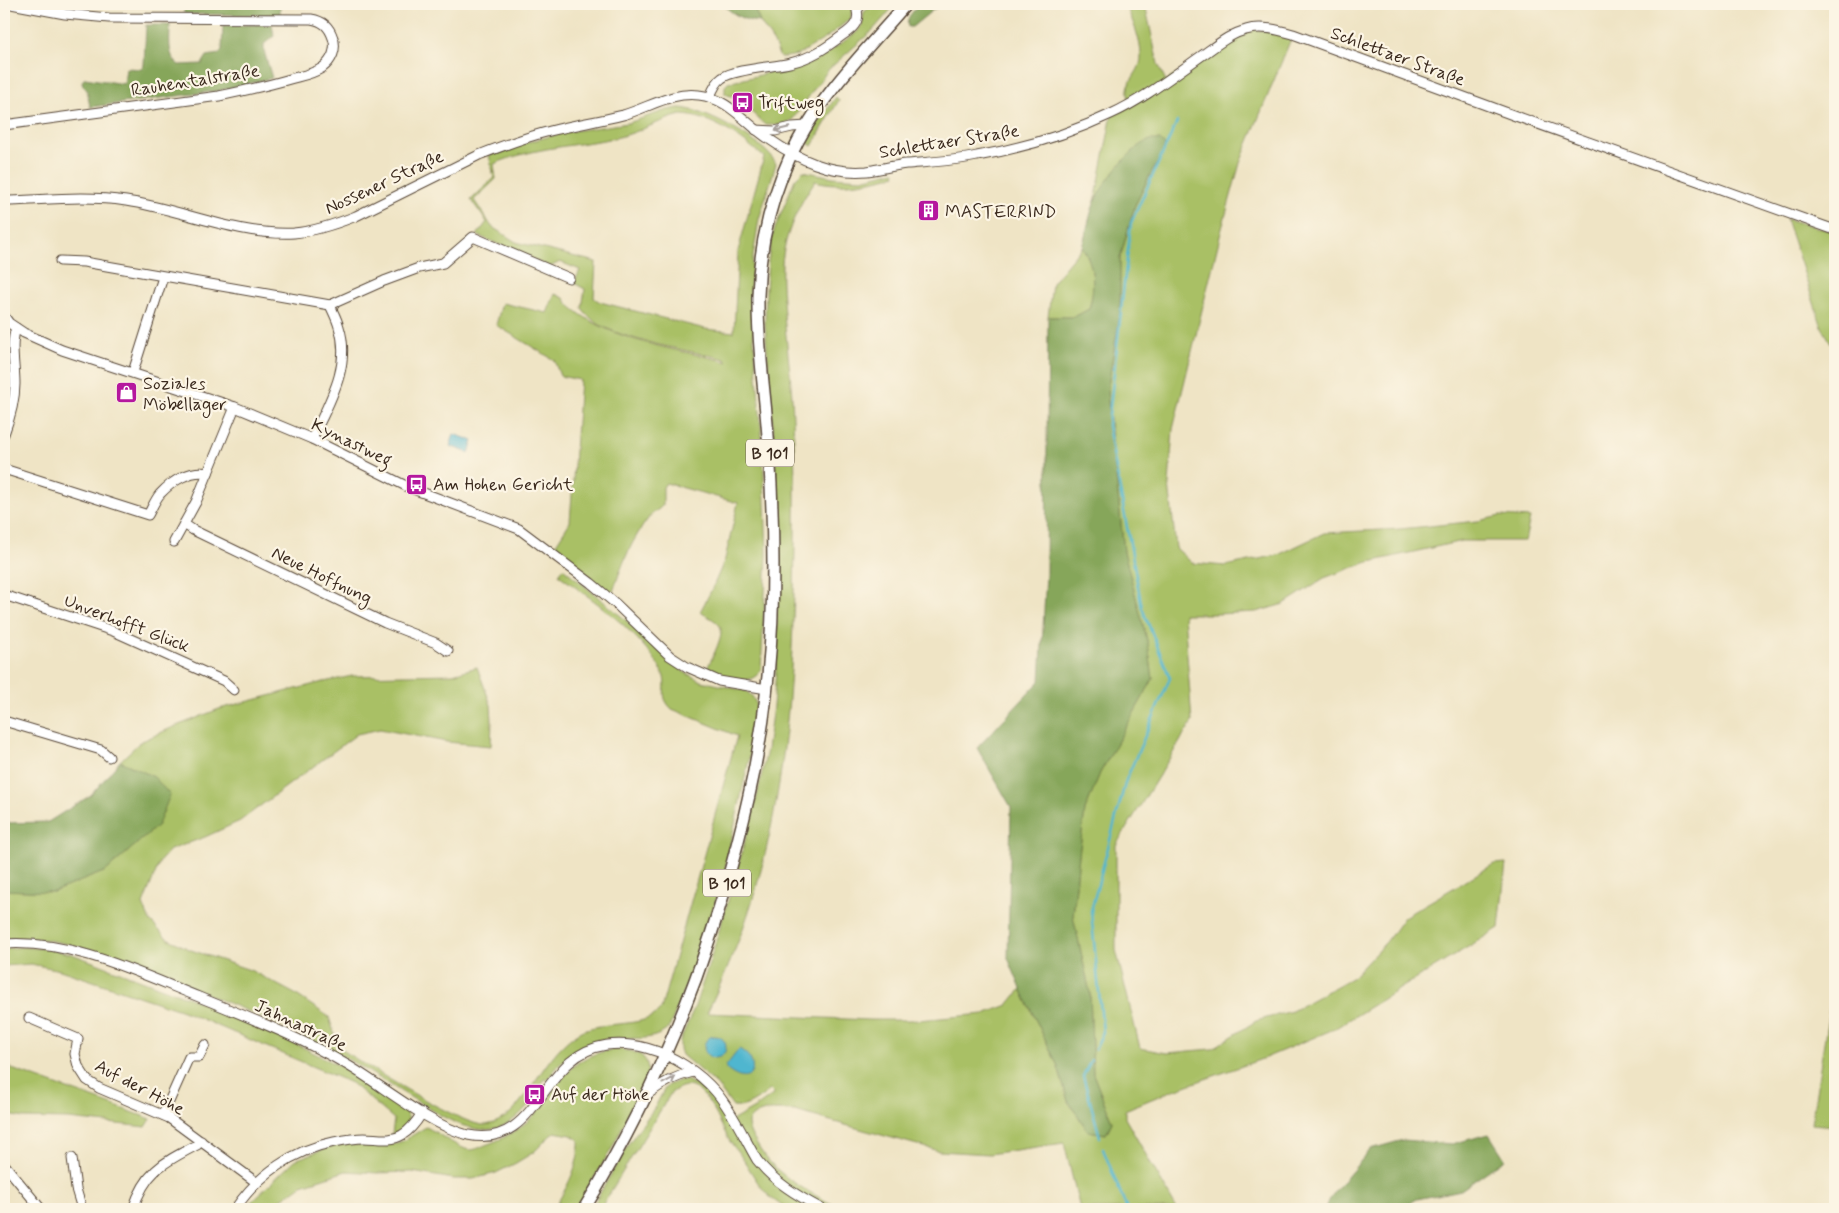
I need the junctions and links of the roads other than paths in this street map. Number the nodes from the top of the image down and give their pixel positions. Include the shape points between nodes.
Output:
1 (11, 4) edge
2 (850, 4) edge
3 (906, 4) edge
4 (859, 7) edge
5 (710, 96) junction
6 (4, 124) edge
7 (807, 126) junction
8 (756, 130) junction
9 (792, 154) junction
10 (4, 201) edge
11 (1835, 230) edge
12 (60, 261) dead end
13 (163, 277) junction
14 (569, 278) dead end
15 (330, 305) junction
16 (4, 316) edge
17 (16, 328) junction
18 (133, 372) junction
19 (235, 406) junction
20 (4, 432) edge
21 (312, 439) junction
22 (4, 469) edge
23 (208, 473) junction
24 (184, 524) junction
25 (174, 542) dead end
26 (4, 595) edge
27 (448, 651) dead end
28 (767, 689) junction
29 (234, 690) dead end
30 (4, 721) edge
31 (109, 757) dead end
32 (4, 944) edge
33 (29, 1018) dead end
34 (205, 1045) dead end
35 (666, 1055) junction
36 (693, 1072) junction
37 (648, 1094) junction
38 (422, 1113) junction
39 (163, 1115) junction
40 (201, 1141) junction
41 (72, 1158) dead end
42 (4, 1164) edge
43 (256, 1182) junction
44 (41, 1209) edge
45 (82, 1209) edge
46 (133, 1209) edge
47 (235, 1209) edge
48 (584, 1209) edge
49 (822, 1209) edge

1 - 6 street, Rauhentalstraße via 109,18 311,19 329,28 335,48 327,64 314,72 244,91
2 - 4 street
3 - 7 main road, B 101
4 - 5 street via 856,24 821,52 788,64 726,75
5 - 8 street, Nossener Straße
5 - 10 street, Nossener Straße via 675,96 625,114 548,131 479,155 340,223 304,232 246,229 125,200
7 -> 8 street
7 - 9 main road, B 101
8 - 9 street, Schlettaer Straße
9 - 11 street, Schlettaer Straße via 826,168 846,172 976,157 1043,141 1112,114 1226,38 1247,29 1264,28 1293,34
9 - 28 main road, B 101 via 766,228 758,293 772,501 772,607
12 - 13 street via 84,262
13 - 15 street
13 - 18 street
14 - 15 street via 473,237 443,263 384,281
15 - 21 street via 343,345 341,374
16 - 17 street, Kynastweg
17 - 18 street, Kynastweg via 62,350
17 - 20 street via 13,338 14,394
18 - 19 street, Kynastweg
19 - 21 street, Kynastweg
19 - 23 street
21 - 28 street, Kynastweg via 408,487 519,528 591,583 670,656 708,677
22 - 23 street via 148,515 158,496 172,484 195,472
23 - 24 street
24 - 25 street
24 - 27 street, Neue Hoffnung via 385,624 436,643
26 - 29 street, Unverhofft Glück via 133,639 224,681
28 - 35 main road, B 101 via 755,771 728,879 716,922
30 - 31 street via 101,750
32 - 38 street, Jahnastraße via 40,944 73,950 172,986 320,1050 367,1076
33 - 39 street, Auf der Höhe via 78,1039 75,1054 87,1080
34 - 39 street via 199,1057 189,1057
35 - 36 street, Jahnastraße
35 - 37 main road, B 101
35 - 38 street, Jahnastraße via 637,1045 604,1044 577,1056 553,1080 531,1112 496,1135 468,1134
37 -> 36 street via 678,1075
36 - 49 street, Jahnastraße via 715,1091 765,1171
37 - 48 main road, B 101
38 - 43 street via 400,1136 327,1143 291,1157
39 - 40 street, Auf der Höhe
40 - 43 street, Auf der Höhe
40 - 46 street via 155,1170 142,1187
41 - 45 street
42 - 44 street
43 - 47 street

